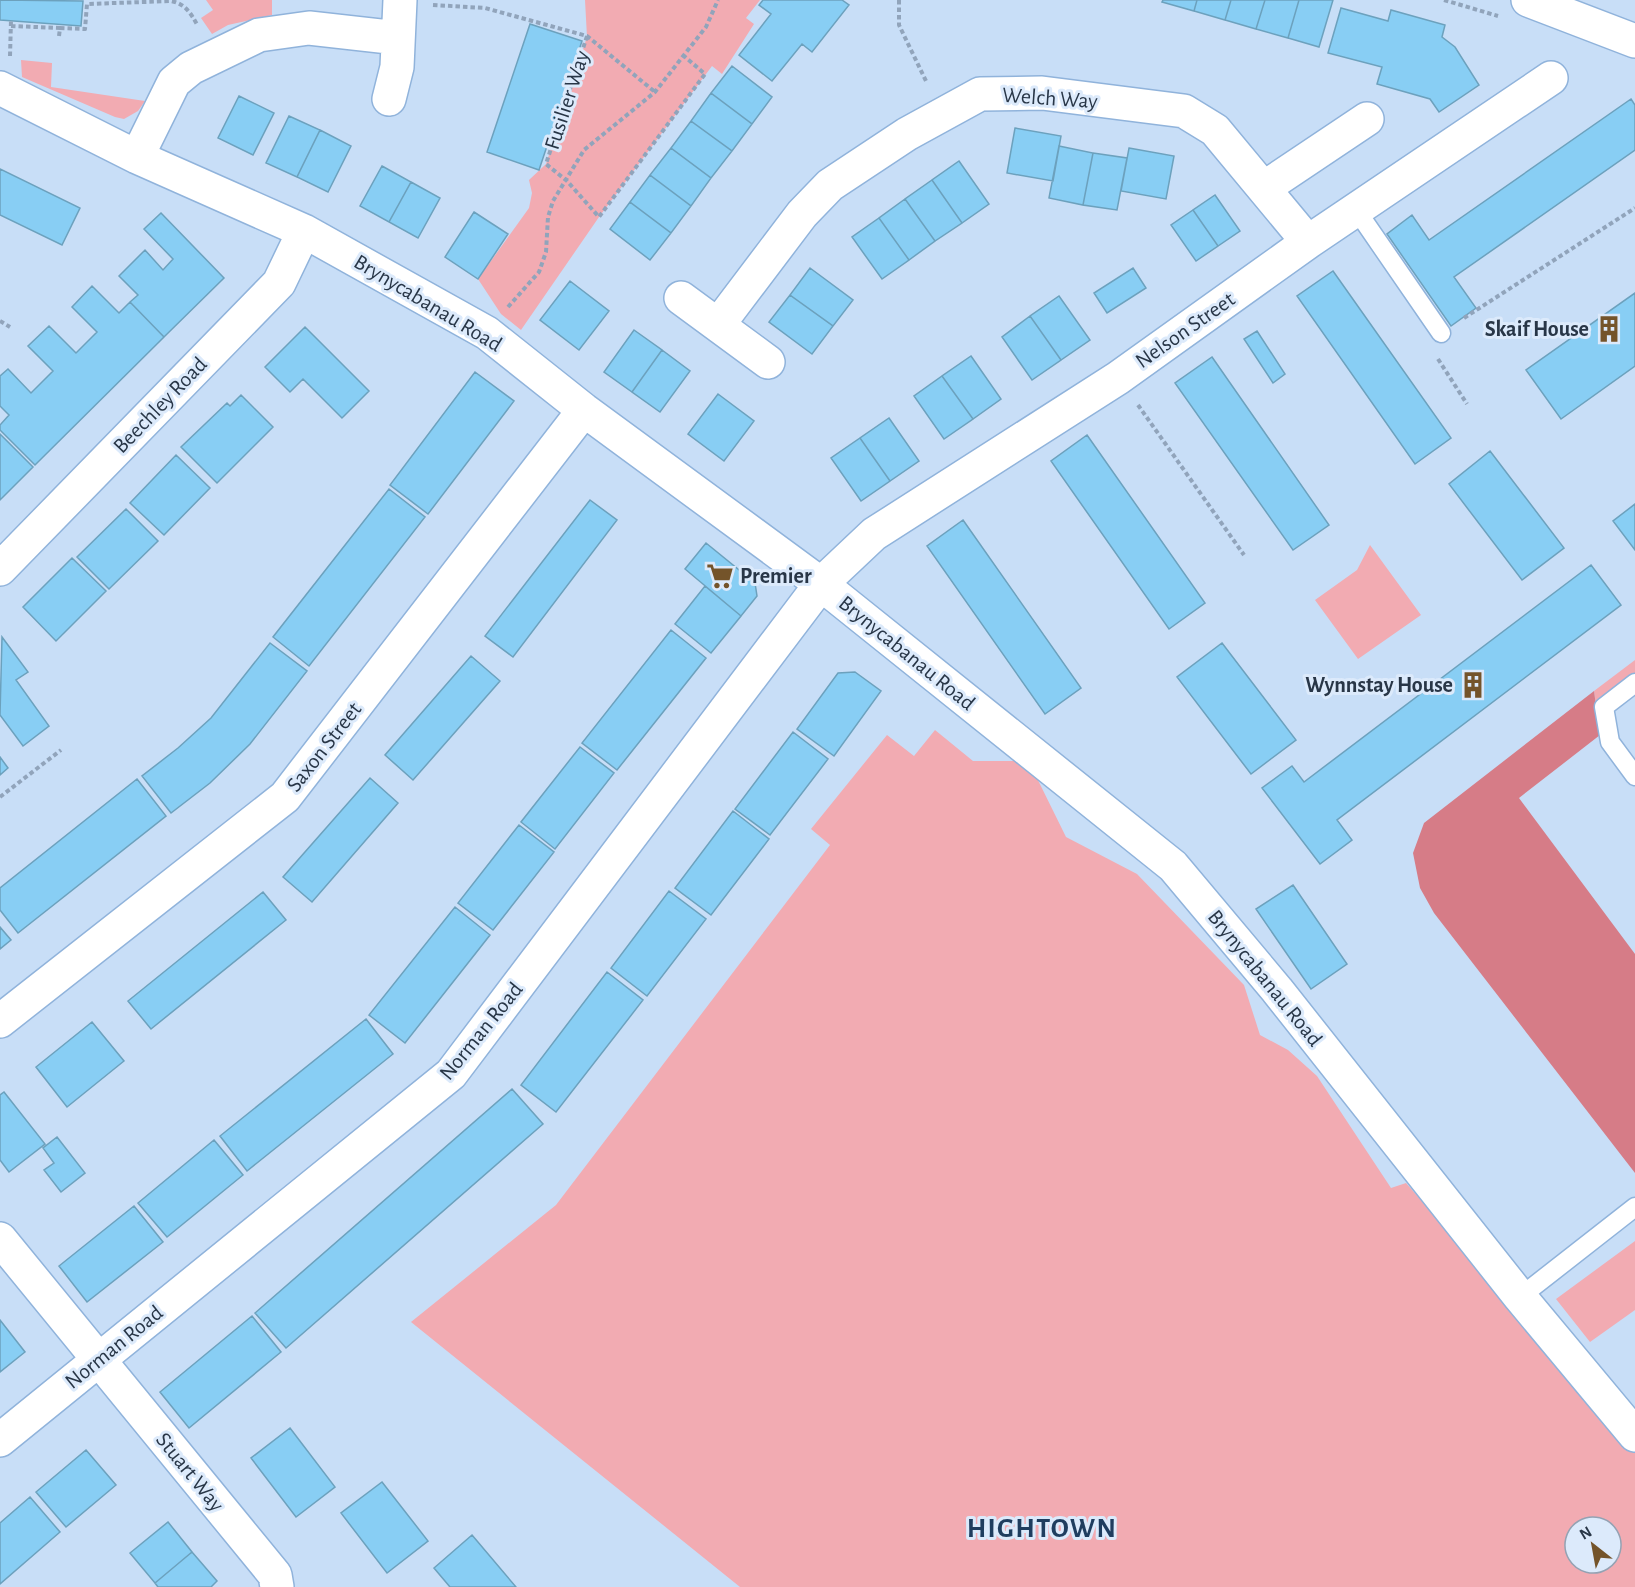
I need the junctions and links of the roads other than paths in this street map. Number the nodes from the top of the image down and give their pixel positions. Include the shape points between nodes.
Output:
1 (1528, 0) edge
2 (400, 2) edge
3 (398, 38) junction
4 (1635, 41) edge
5 (1551, 78) dead end
6 (0, 88) edge
7 (389, 99) dead end
8 (1367, 119) dead end
9 (137, 157) junction
10 (1264, 188) junction
11 (1357, 211) junction
12 (304, 231) junction
13 (1308, 242) junction
14 (681, 298) dead end
15 (718, 325) junction
16 (1441, 333) road end
17 (768, 362) dead end
18 (584, 410) junction
19 (0, 569) edge
20 (821, 584) junction
21 (1635, 683) edge
22 (1635, 776) edge
23 (0, 1021) edge
24 (1635, 1207) edge
25 (0, 1239) edge
26 (1520, 1297) junction
27 (98, 1360) junction
28 (1635, 1435) edge
29 (0, 1440) edge
30 (277, 1587) edge

1 - 4 street
2 - 3 street
3 - 7 street via 397,67
3 - 9 street via 309,28 259,35 191,68 174,82
5 - 11 street, Nelson Street
6 - 9 street, Brynycabanau Road
8 - 10 street
9 - 12 street, Brynycabanau Road
10 - 13 street, Welch Way
10 - 15 street, Welch Way via 1215,130 1184,111 1042,93 980,94 830,185 802,214
11 - 13 street, Nelson Street
11 - 16 lane
12 - 18 street, Brynycabanau Road via 487,333
12 - 19 street, Beechley Road via 279,283
13 - 20 street, Nelson Street via 1118,378 874,534
14 - 15 street
15 - 17 street
18 - 20 street, Brynycabanau Road
18 - 23 street, Saxon Street via 285,797
20 - 26 street, Brynycabanau Road via 1173,866 1277,990
20 - 27 street, Norman Road via 451,1074
21 - 22 lane via 1604,707 1610,742
24 - 26 lane
25 - 27 street, Stuart Way
26 - 28 street, Brynycabanau Road
27 - 29 street, Norman Road
27 - 30 street, Stuart Way via 275,1575

